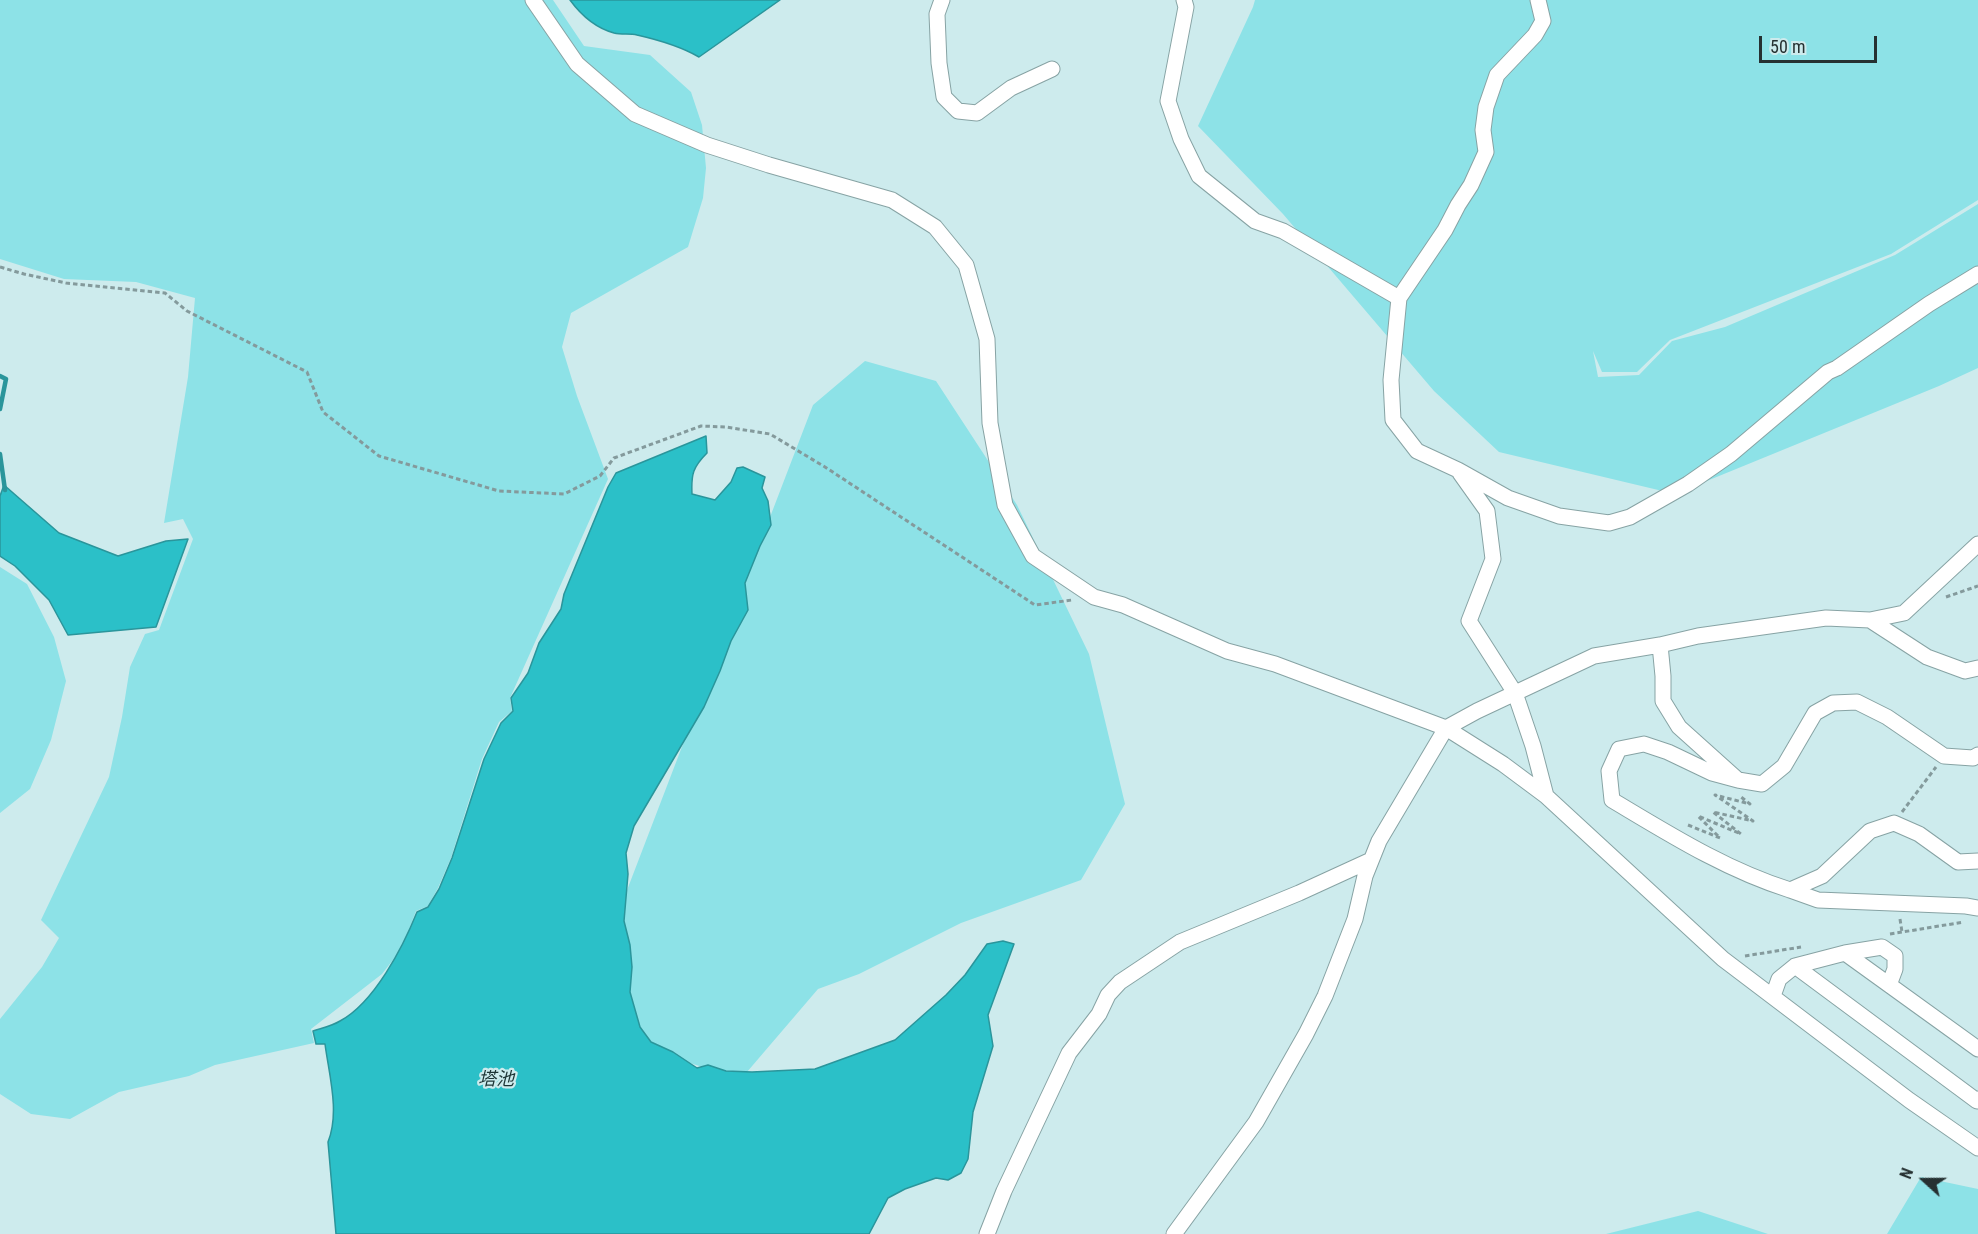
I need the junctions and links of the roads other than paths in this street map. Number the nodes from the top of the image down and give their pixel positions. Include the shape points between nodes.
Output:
1 (533, 0) edge
2 (942, 0) edge
3 (1185, 0) edge
4 (1538, 0) edge
5 (1052, 69) dead end
6 (1978, 274) edge
7 (1399, 298) junction
8 (1458, 470) junction
9 (1978, 544) edge
10 (1870, 620) junction
11 (1659, 645) junction
12 (1978, 668) edge
13 (1515, 693) junction
14 (1446, 728) junction
15 (1978, 755) edge
16 (1736, 786) junction
17 (1546, 796) junction
18 (1371, 860) junction
19 (1978, 861) edge
20 (1790, 890) junction
21 (1978, 908) edge
22 (1845, 953) junction
23 (1795, 966) junction
24 (1889, 985) junction
25 (1773, 996) junction
26 (1978, 1049) edge
27 (1978, 1099) edge
28 (1977, 1144) edge
29 (987, 1234) edge
30 (1174, 1234) edge

1 - 14 street via 577,64 635,114 707,145 892,200 935,228 966,265 987,339 990,423 1005,505 1033,556 1094,597 1123,605 1227,651 1275,664
2 - 5 street via 937,14 939,63 944,97 958,111 977,113 1011,88
3 - 7 street via 1168,101 1199,176 1255,221 1283,231
4 - 7 street via 1543,21 1497,75 1486,107 1486,152 1471,185
6 - 8 street via 1828,372 1731,454 1630,518 1609,523 1559,516 1508,498
7 - 8 street via 1391,380 1393,420 1416,451
8 - 13 street via 1487,511 1493,559 1469,621
9 - 10 street via 1904,614
10 - 11 street via 1826,618
10 - 12 street via 1927,657 1965,671
11 - 13 street via 1594,656
11 - 16 street via 1663,700 1679,727
13 - 14 street
13 - 17 street
14 - 17 street
14 - 18 street via 1388,824
15 - 16 street via 1944,756 1887,717 1857,702 1833,703 1815,713 1784,766 1762,784
16 - 20 street via 1644,744 1619,749 1609,771 1612,800 1691,848 1758,880
17 - 25 street via 1723,959
18 - 29 street via 1180,942 1120,982 1069,1053
18 - 30 street via 1354,919 1306,1034 1256,1122
19 - 20 street via 1958,862 1919,834 1894,823 1870,831 1822,876
20 - 21 street via 1818,900
22 - 23 street
22 - 24 street
22 - 24 street via 1882,947 1895,956
23 - 25 street via 1779,979
23 - 27 street
24 - 26 street
25 - 28 street via 1909,1100

